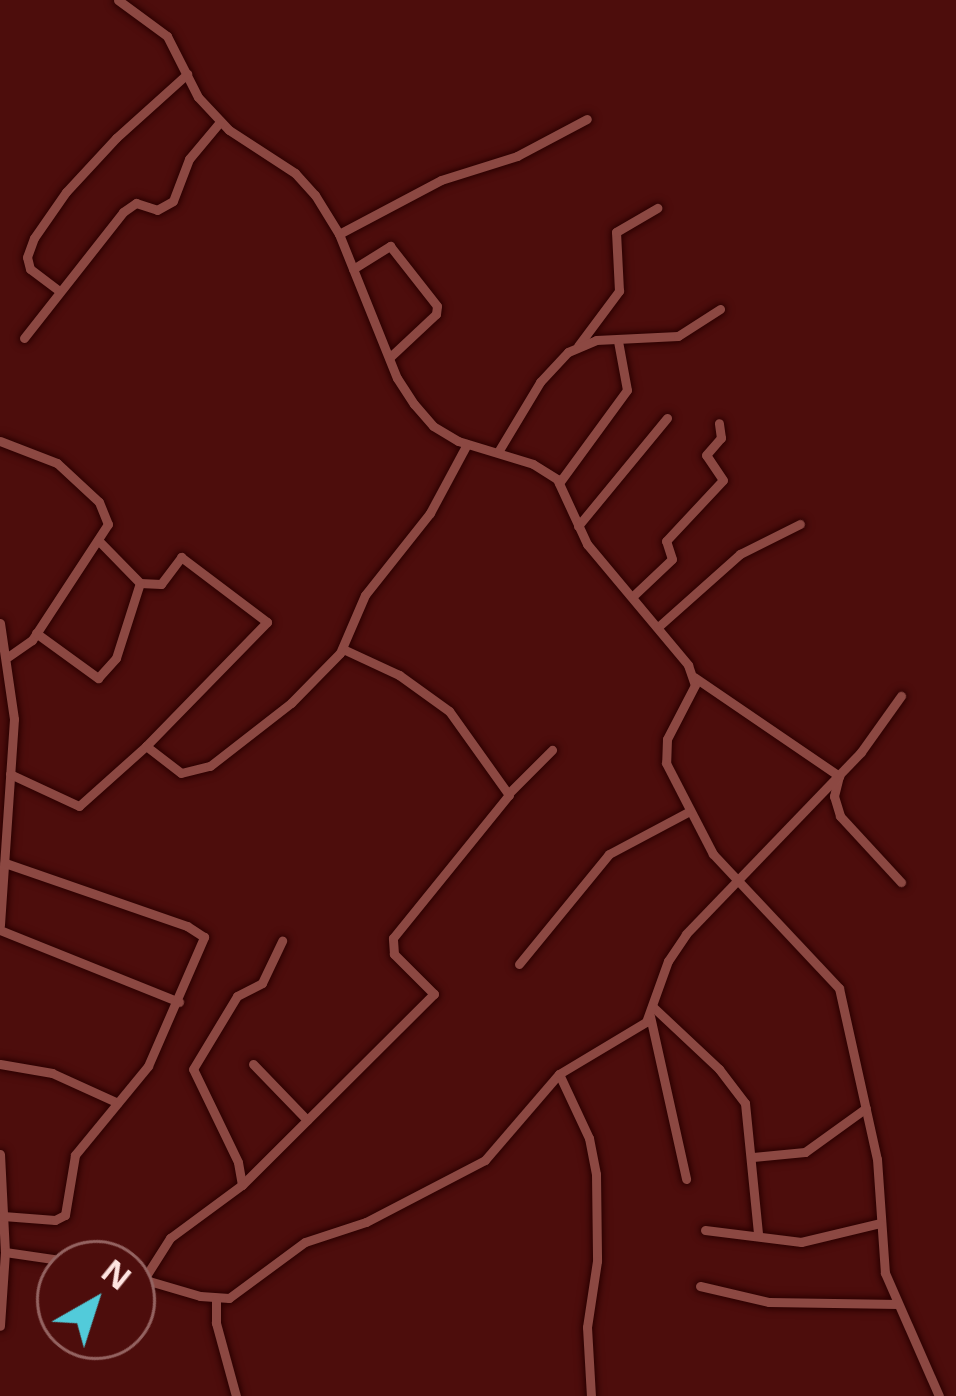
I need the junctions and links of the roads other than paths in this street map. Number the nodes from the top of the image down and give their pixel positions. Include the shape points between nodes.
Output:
1 (118, 0) edge
2 (188, 74) junction
3 (586, 119) dead end
4 (220, 122) junction
5 (657, 208) dead end
6 (339, 234) junction
7 (353, 269) junction
8 (58, 290) junction
9 (720, 310) dead end
10 (24, 338) dead end
11 (618, 341) junction
12 (578, 346) junction
13 (389, 358) junction
14 (667, 418) dead end
15 (719, 423) dead end
16 (0, 441) edge
17 (467, 444) junction
18 (498, 452) junction
19 (559, 483) junction
20 (800, 524) dead end
21 (578, 526) junction
22 (98, 540) junction
23 (140, 583) junction
24 (632, 597) junction
25 (0, 623) edge
26 (658, 627) junction
27 (36, 633) junction
28 (344, 649) junction
29 (8, 657) junction
30 (694, 677) junction
31 (901, 696) dead end
32 (146, 746) junction
33 (552, 750) dead end
34 (10, 774) junction
35 (838, 776) junction
36 (509, 793) junction
37 (688, 812) junction
38 (4, 862) junction
39 (736, 879) junction
40 (902, 882) dead end
41 (0, 928) edge
42 (282, 941) dead end
43 (519, 964) dead end
44 (179, 1002) junction
45 (651, 1012) junction
46 (0, 1064) edge
47 (253, 1064) dead end
48 (559, 1074) junction
49 (118, 1103) junction
50 (866, 1108) junction
51 (307, 1120) junction
52 (0, 1154) edge
53 (753, 1156) junction
54 (686, 1179) dead end
55 (242, 1185) junction
56 (2, 1214) edge
57 (880, 1223) junction
58 (705, 1230) dead end
59 (758, 1233) junction
60 (5, 1252) junction
61 (156, 1256) edge
62 (36, 1257) edge
63 (156, 1283) edge
64 (700, 1286) dead end
65 (2, 1298) edge
66 (216, 1299) junction
67 (898, 1304) junction
68 (0, 1326) edge
69 (956, 1383) edge
70 (939, 1392) edge
71 (236, 1396) edge
72 (591, 1396) edge

1 - 2 street via 158,26
2 - 4 street
2 - 8 street via 66,192 34,238 30,268
3 - 6 street
4 - 6 street via 295,173
4 - 8 street via 188,159 173,201 123,212
5 - 12 street via 616,232 619,291
6 - 7 street
7 - 13 street
7 - 13 street via 390,246 437,306
8 - 10 street
9 - 11 street via 678,336
11 - 12 street
11 - 19 street via 627,390
12 - 18 street via 546,374
13 - 17 street via 414,404
14 - 21 street
15 - 24 street via 721,438 706,456 723,480 665,541 672,559
16 - 22 street via 57,463 98,502 108,524
17 - 18 street
17 - 28 street via 430,513 365,595
18 - 19 street
19 - 21 street
20 - 26 street via 740,554
21 - 24 street
22 - 23 street
22 - 27 street
23 - 27 street via 124,642 103,676 88,674
23 - 32 street via 161,584 181,556 267,622
24 - 26 street
25 - 29 street
26 - 30 street
27 - 29 street
28 - 32 street via 274,717 198,772 181,773
28 - 36 street via 449,711
29 - 34 street
30 - 35 street
30 - 37 street via 664,752
31 - 35 street
32 - 34 street via 79,806
33 - 36 street
34 - 38 street
35 - 39 street
35 - 40 street via 840,816
36 - 51 street via 391,943 434,994
37 - 39 street
37 - 43 street via 609,854
38 - 41 street
38 - 44 street via 203,934
39 - 45 street via 675,948
39 - 50 street via 839,988
41 - 44 street
42 - 55 street via 262,983 237,996 193,1070
44 - 49 street via 148,1066
45 - 48 street via 641,1027
45 - 53 street via 719,1069 745,1103
45 - 54 street
46 - 49 street via 52,1073
47 - 51 street
48 - 66 street via 485,1160 366,1222 305,1242 244,1289
48 - 72 street via 590,1138 596,1174
49 - 56 street via 75,1155 65,1215
50 - 53 street via 805,1152
50 - 57 street
51 - 55 street
52 - 56 street
53 - 59 street
55 - 61 street
56 - 60 street
57 - 59 street via 801,1242
57 - 67 street
58 - 59 street
60 - 62 street
60 - 65 street
63 - 66 street
64 - 67 street via 769,1302
65 - 68 street
66 - 71 street
67 - 70 street
69 - 70 street

